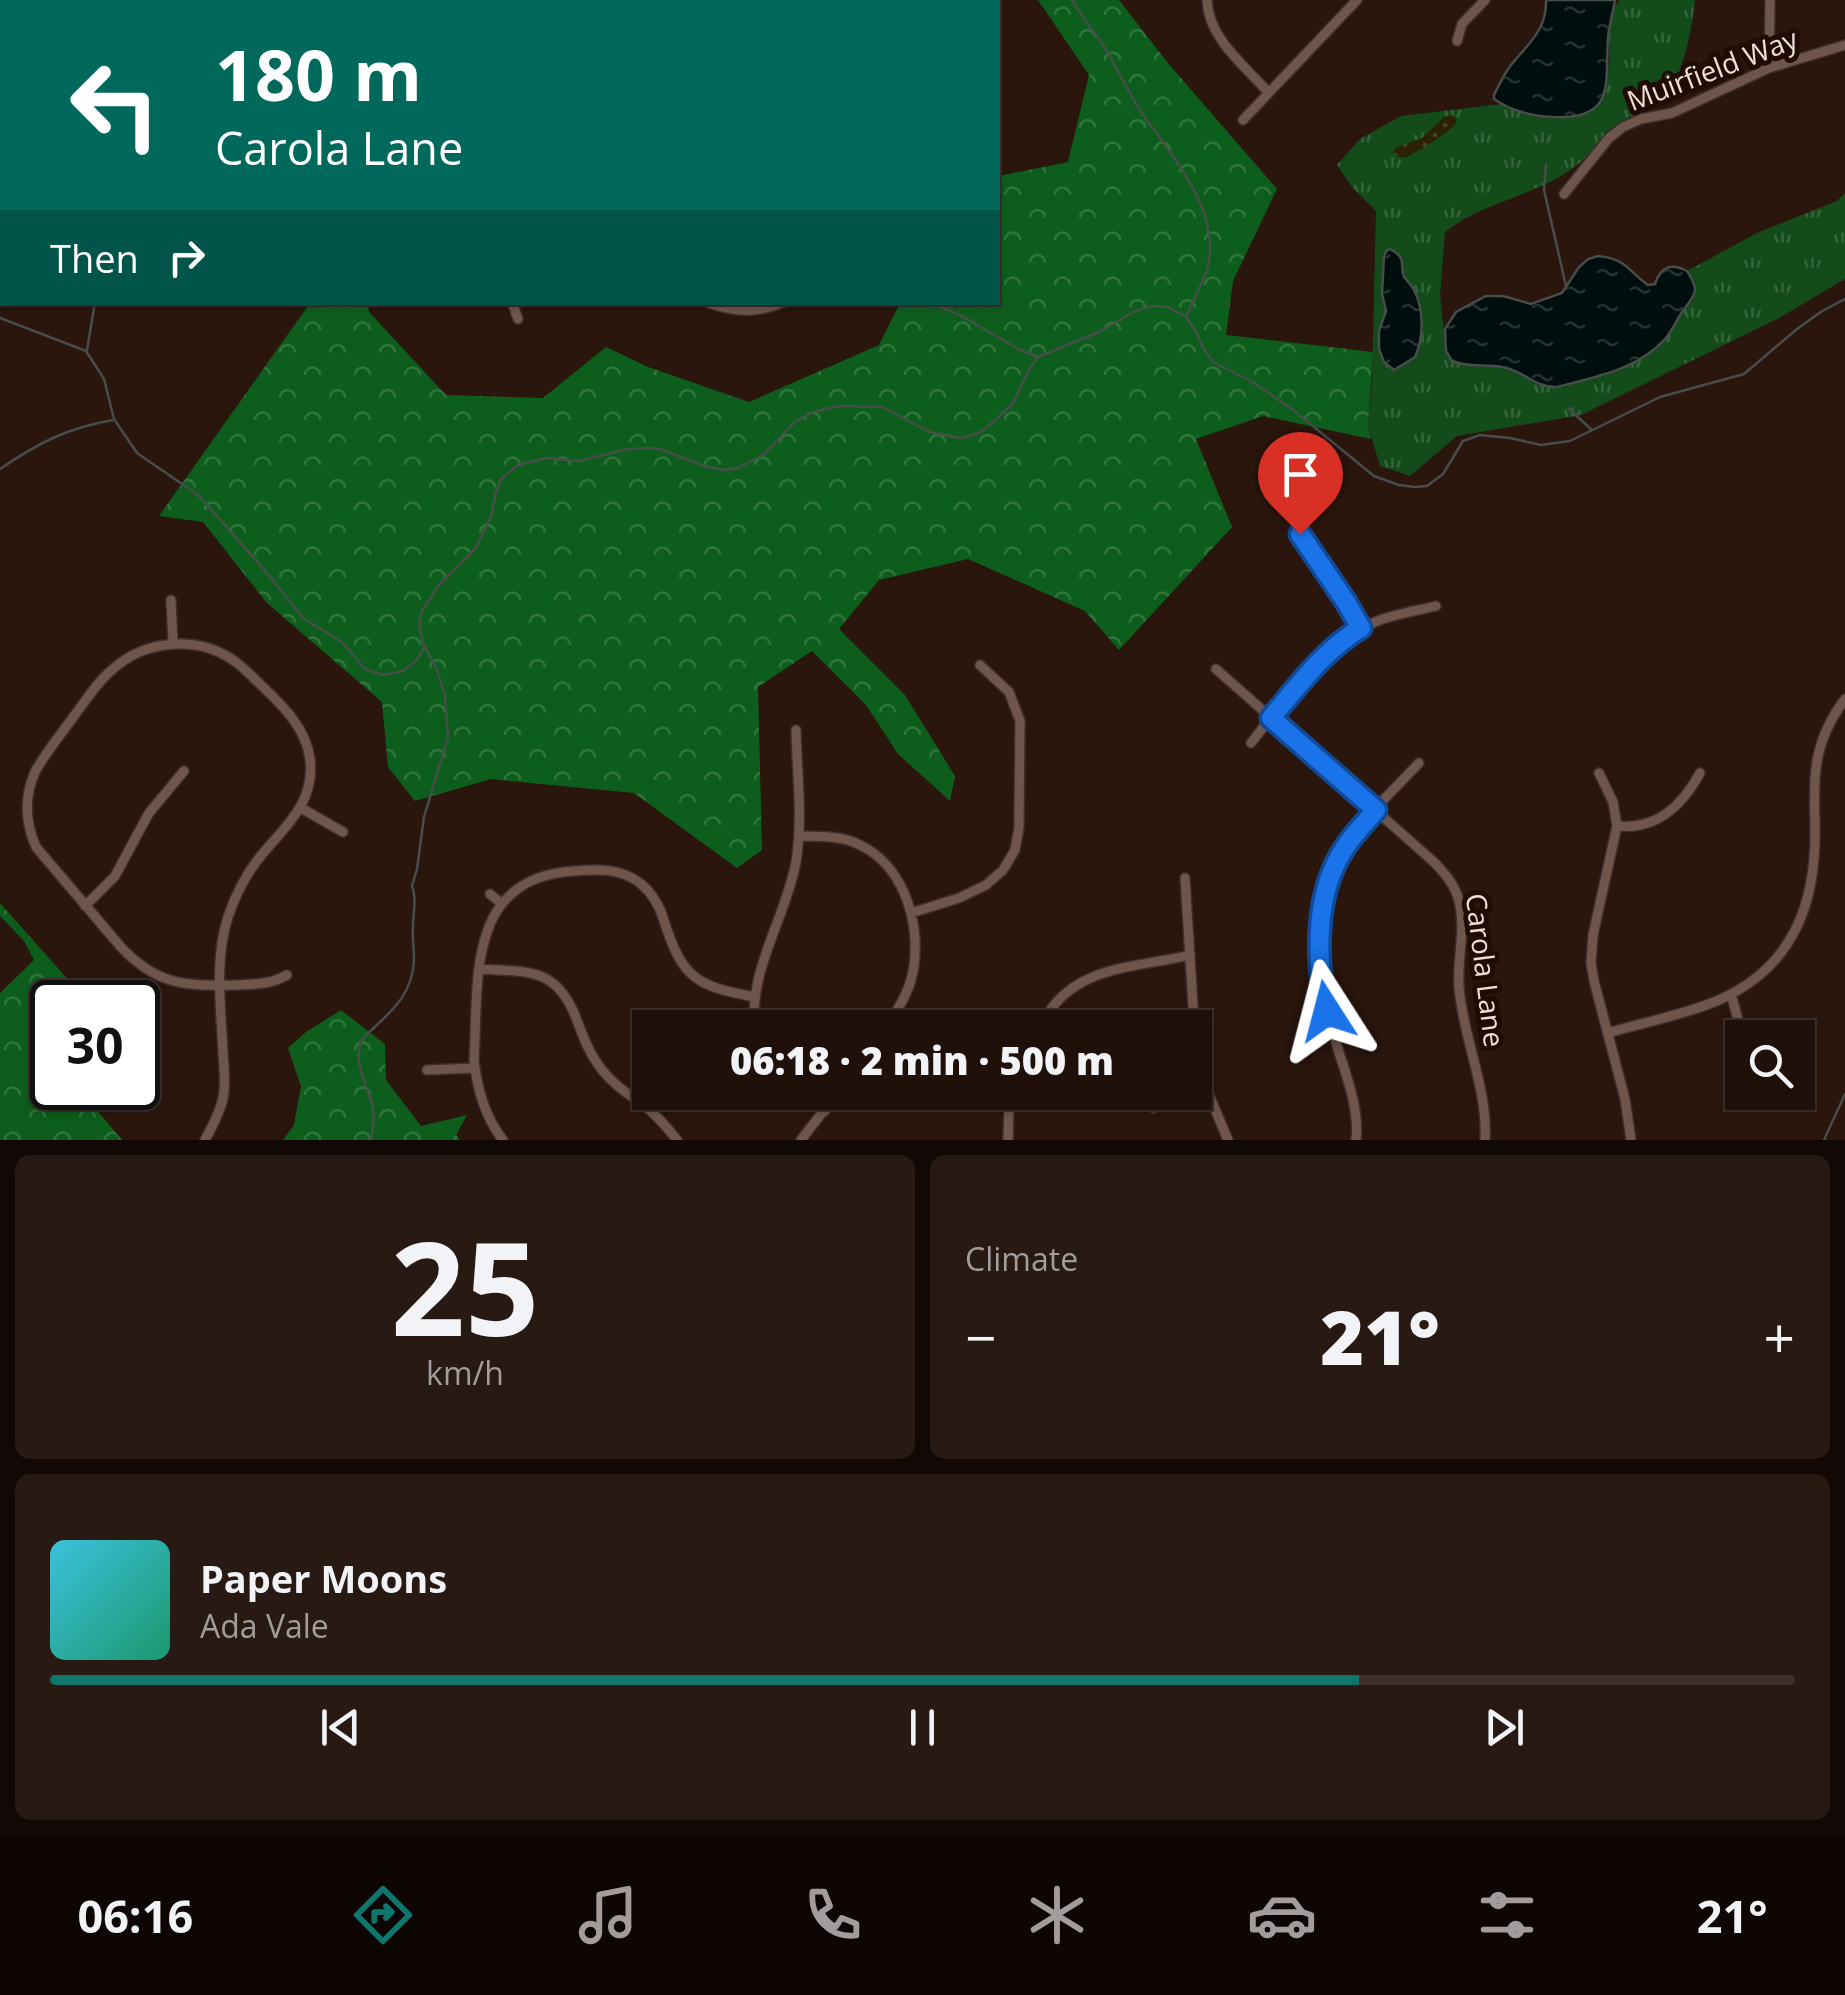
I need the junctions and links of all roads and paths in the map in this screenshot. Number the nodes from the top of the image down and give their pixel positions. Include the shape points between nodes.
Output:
1 (1207, 0) edge
2 (1357, 0) edge
3 (1486, 0) edge
4 (1770, 0) edge
5 (1457, 41) dead end
6 (1845, 44) edge
7 (1769, 68) junction
8 (1268, 92) junction
9 (1243, 120) dead end
10 (1564, 194) dead end
11 (513, 305) edge
12 (716, 305) edge
13 (775, 305) edge
14 (518, 319) dead end
15 (1300, 534) dead end
16 (171, 600) dead end
17 (1436, 606) dead end
18 (1361, 628) junction
19 (172, 644) junction
20 (980, 664) dead end
21 (1216, 669) dead end
22 (1845, 700) edge
23 (1271, 718) junction
24 (796, 730) dead end
25 (1252, 743) dead end
26 (1419, 763) dead end
27 (184, 772) dead end
28 (1700, 773) dead end
29 (1599, 774) dead end
30 (300, 808) junction
31 (1376, 810) junction
32 (1617, 826) junction
33 (343, 832) dead end
34 (799, 836) junction
35 (1185, 878) dead end
36 (490, 894) dead end
37 (502, 904) junction
38 (85, 906) junction
39 (911, 913) junction
40 (1190, 954) junction
41 (479, 969) junction
42 (287, 975) dead end
43 (220, 985) junction
44 (1731, 994) junction
45 (755, 997) junction
46 (755, 1010) edge
47 (897, 1010) edge
48 (1050, 1010) edge
49 (1194, 1010) edge
50 (1738, 1020) edge
51 (1608, 1032) junction
52 (475, 1068) junction
53 (427, 1070) dead end
54 (1212, 1102) edge
55 (1009, 1110) edge
56 (825, 1111) edge
57 (205, 1140) edge
58 (503, 1140) edge
59 (677, 1140) edge
60 (801, 1140) edge
61 (1008, 1140) edge
62 (1228, 1140) edge
63 (1356, 1140) edge
64 (1484, 1140) edge
65 (1631, 1140) edge

1 - 8 street via 1220,38
2 - 8 street
3 - 5 street via 1462,24
4 - 7 street
6 - 7 street, Muirfield Way
7 - 10 street, Muirfield Way via 1672,113 1623,127
8 - 9 street
11 - 14 street
12 - 13 street via 754,312
15 - 18 street
16 - 19 street
17 - 18 street
18 - 23 street via 1321,659
19 - 30 street via 234,660 296,722 310,760
19 - 38 street via 138,652 112,668 31,781 26,814 32,838
20 - 39 street via 1004,686 1020,721 1016,850 986,885
21 - 23 street, Carola Lane
22 - 44 street via 1816,760 1815,866 1804,912 1773,960
23 - 25 street
23 - 31 street, Carola Lane
24 - 34 street
26 - 31 street
27 - 38 street via 148,814 115,876
28 - 32 street via 1670,813
29 - 32 street
30 - 33 street
30 - 43 street via 234,901 221,948
31 - 63 street via 1331,873 1319,952
31 - 64 street, Carola Lane via 1434,862 1458,899 1460,987 1485,1111
32 - 51 street via 1591,954
34 - 39 street via 843,839 872,852 890,870
34 - 45 street
35 - 40 street
36 - 37 street
37 - 41 street via 484,935
37 - 45 street via 547,874 619,872 655,900 690,974 716,989
38 - 43 street via 151,972 179,984
39 - 47 street via 912,978
40 - 48 street via 1093,976
40 - 49 street
41 - 52 street
41 - 59 street via 536,974 556,985 571,1002 598,1066
42 - 43 street via 263,984
43 - 57 street via 224,1086
44 - 50 street
44 - 51 street
45 - 46 street
51 - 65 street
52 - 53 street
52 - 58 street via 484,1106
54 - 62 street
55 - 61 street
56 - 60 street

